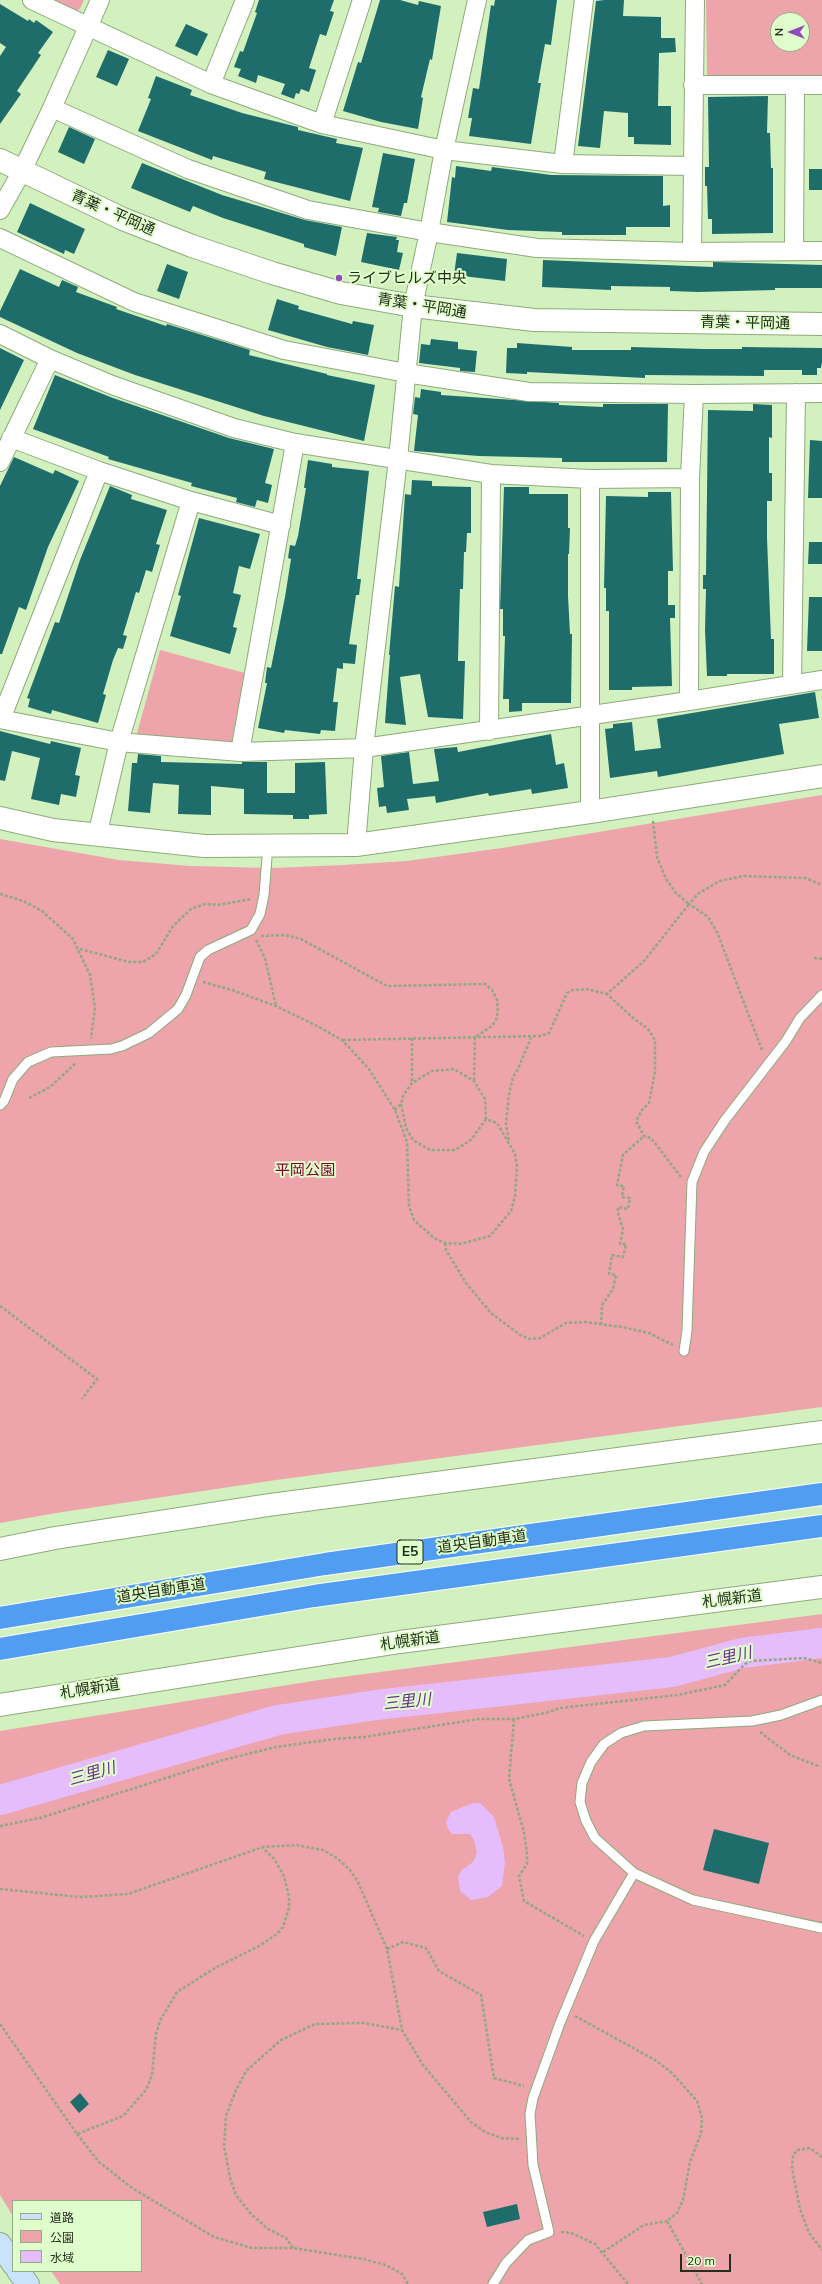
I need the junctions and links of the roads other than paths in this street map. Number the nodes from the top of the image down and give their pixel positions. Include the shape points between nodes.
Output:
1 (32, 0) edge
2 (100, 0) edge
3 (245, 0) edge
4 (362, 0) edge
5 (478, 0) edge
6 (584, 0) edge
7 (695, 0) edge
8 (88, 28) junction
9 (211, 84) junction
10 (693, 85) junction
11 (795, 85) junction
12 (822, 85) edge
13 (52, 108) junction
14 (322, 124) junction
15 (444, 150) junction
16 (0, 160) edge
17 (563, 164) junction
18 (692, 166) junction
19 (22, 171) junction
20 (0, 210) edge
21 (429, 232) junction
22 (0, 238) edge
23 (794, 251) junction
24 (822, 251) edge
25 (692, 252) junction
26 (413, 306) junction
27 (822, 324) edge
28 (0, 334) edge
29 (50, 359) junction
30 (406, 373) junction
31 (822, 393) edge
32 (694, 394) junction
33 (796, 394) junction
34 (12, 438) junction
35 (295, 443) junction
36 (398, 459) junction
37 (0, 462) edge
38 (99, 471) junction
39 (490, 474) junction
40 (690, 478) junction
41 (590, 479) junction
42 (191, 501) junction
43 (281, 525) junction
44 (822, 680) edge
45 (792, 684) junction
46 (690, 701) junction
47 (590, 715) junction
48 (0, 719) edge
49 (489, 731) junction
50 (119, 742) junction
51 (364, 748) junction
52 (240, 752) junction
53 (822, 776) edge
54 (590, 812) junction
55 (0, 818) edge
56 (97, 836) junction
57 (356, 844) junction
58 (268, 845) junction
59 (822, 995) edge
60 (0, 1105) edge
61 (684, 1351) road end
62 (822, 1432) edge
63 (822, 1494) edge
64 (822, 1526) edge
65 (0, 1549) edge
66 (822, 1587) edge
67 (0, 1618) edge
68 (0, 1649) edge
69 (822, 1700) edge
70 (0, 1705) edge
71 (634, 1873) junction
72 (822, 1928) edge
73 (17, 2272) edge
74 (28, 2284) edge
75 (493, 2284) edge

1 - 8 street
2 - 8 street
3 - 9 street
4 - 14 street
5 - 15 street
6 - 17 street
7 - 10 street
8 - 9 street
8 - 13 street
9 - 14 street
10 - 11 street
10 - 18 street
11 - 12 street
11 - 23 street
13 - 19 street
13 - 21 street via 188,169 308,210
14 - 15 street
15 - 17 street
15 - 21 street
16 - 19 street, 青葉・平岡通
17 - 18 street
18 - 25 street
19 - 20 street
19 - 26 street, 青葉・平岡通 via 123,219 192,246 272,273 341,292
21 - 25 street via 537,248
21 - 26 street
22 - 30 street via 134,302 284,350
23 - 24 street
23 - 25 street
26 - 27 street, 青葉・平岡通 via 534,320
26 - 30 street
28 - 29 street
29 - 34 street
29 - 35 street via 112,385 234,428
30 - 32 street via 529,392
30 - 36 street
31 - 33 street
32 - 33 street
32 - 40 street
33 - 45 street
34 - 37 street
34 - 38 street
35 - 36 street
35 - 43 street
36 - 39 street
36 - 51 street
38 - 42 street
38 - 48 street
39 - 41 street
39 - 49 street
40 - 41 street
40 - 46 street
41 - 47 street
42 - 43 street
42 - 50 street
43 - 52 street
44 - 45 street
45 - 46 street
46 - 47 street
47 - 49 street
47 - 54 street
48 - 50 street
49 - 51 street
50 - 52 street
50 - 56 street
51 - 52 street
51 - 57 street
53 - 54 street
54 - 57 street
55 - 56 street via 53,830
56 - 58 street via 204,846
57 - 58 street
58 - 60 lane via 260,914 251,930 208,950 200,957 178,1009 149,1033 122,1046 111,1049 51,1052 28,1062 13,1079
59 - 61 lane via 800,1018 786,1041 704,1152 692,1182
62 - 65 street via 269,1505
63 - 67 highway, 道央自動車道 / E5 via 325,1564
64 - 68 highway, 道央自動車道 / E5 via 314,1596
66 - 70 street, 札幌新道 via 400,1642
69 - 71 lane via 781,1715 752,1721 644,1726 621,1733 604,1744 585,1776 580,1802 595,1838
71 - 72 lane via 693,1900
71 - 75 lane via 594,1942 535,2089 530,2114 532,2165 549,2232 528,2240 506,2264
73 - 74 main road

